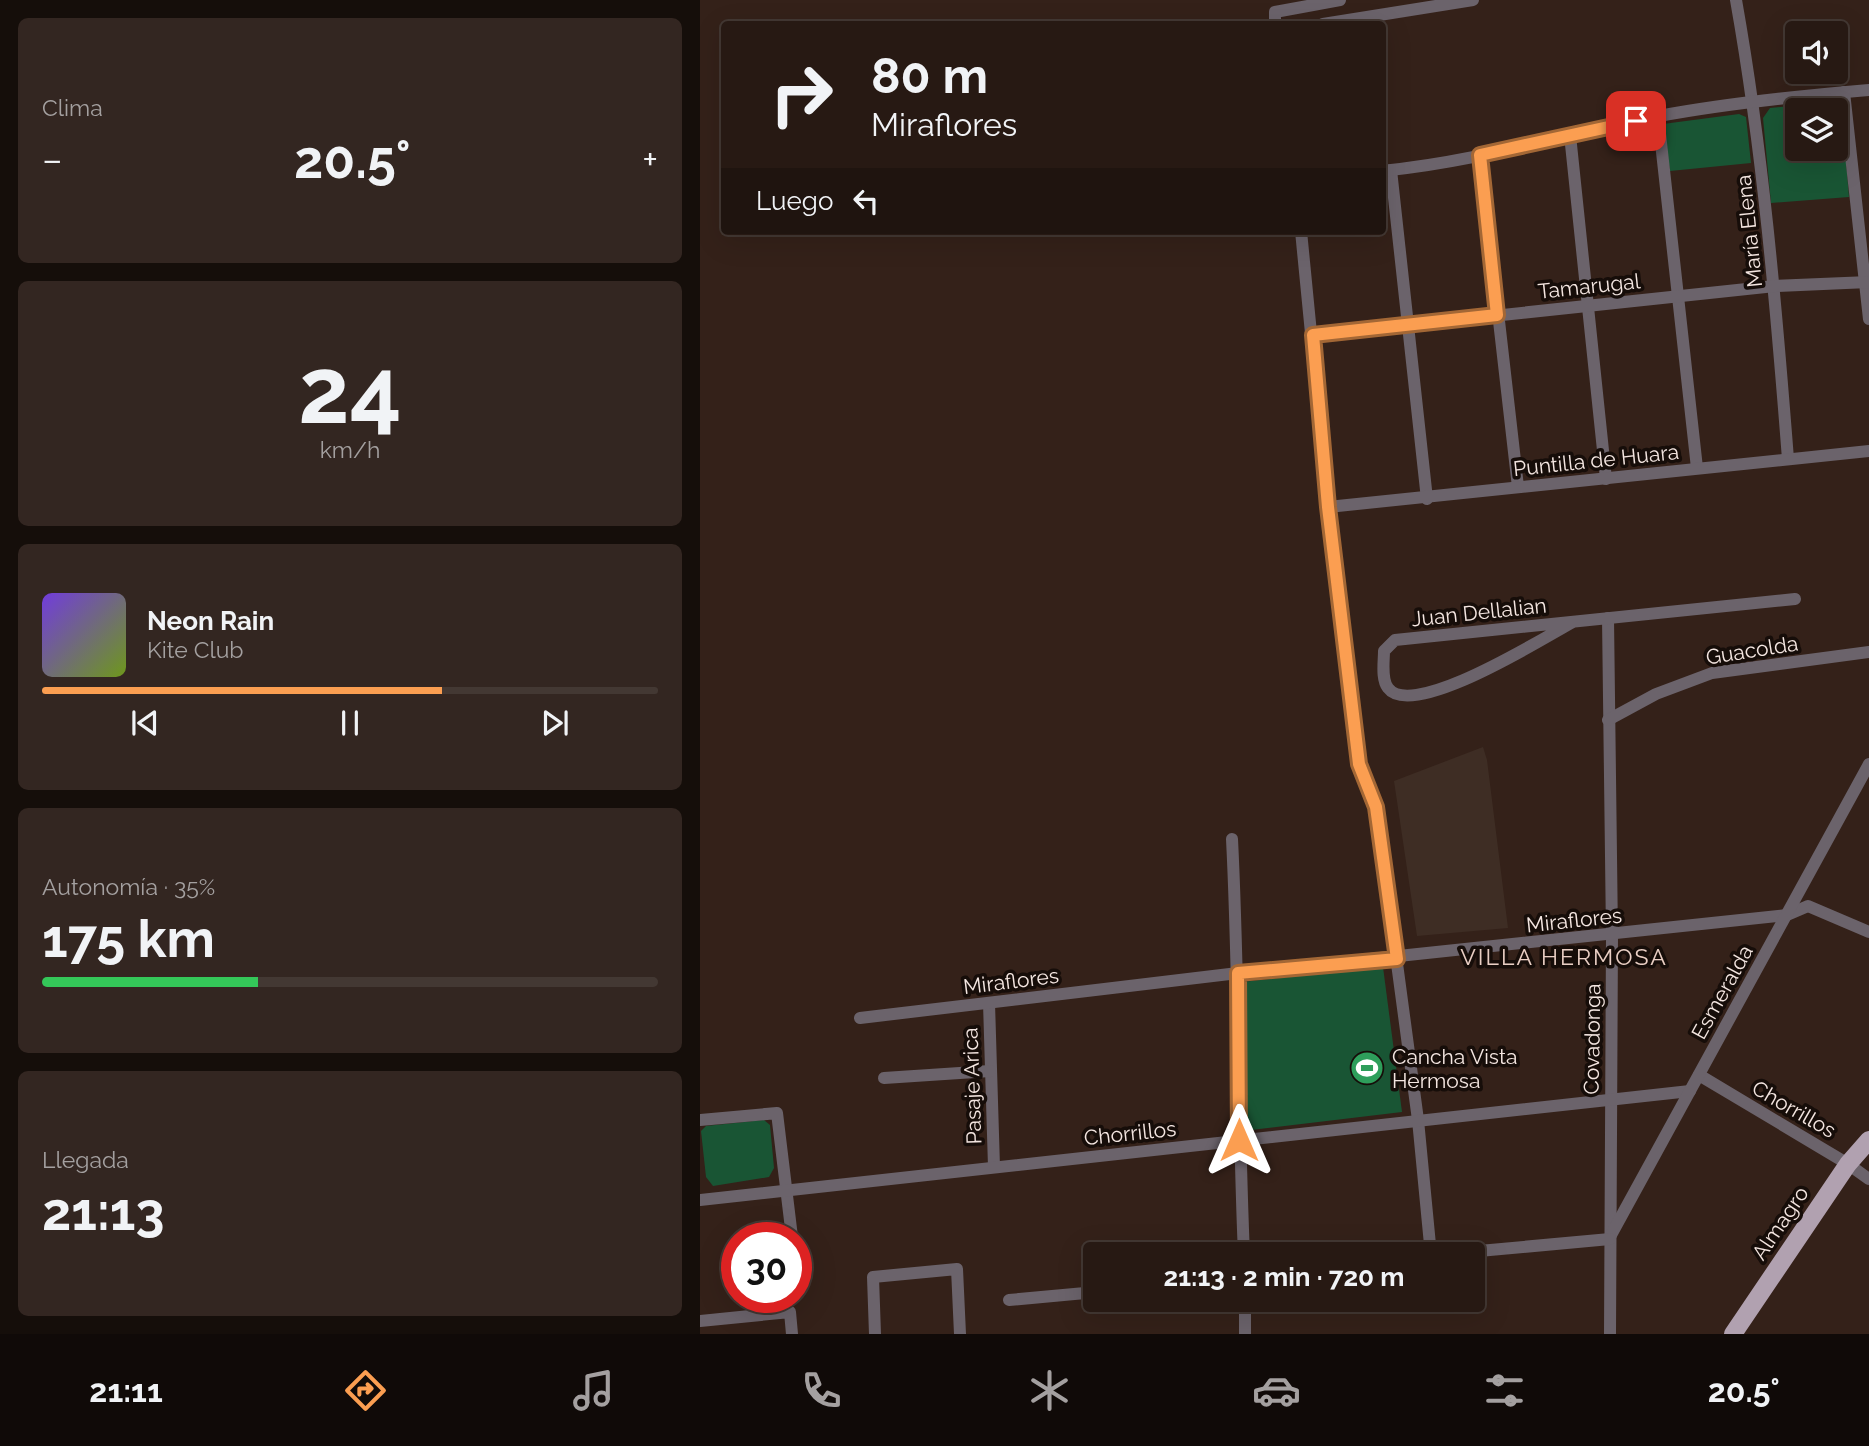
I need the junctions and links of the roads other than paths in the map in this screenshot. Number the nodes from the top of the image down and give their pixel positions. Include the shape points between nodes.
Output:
1 (1340, 0) edge
2 (1473, 0) edge
3 (1736, 0) edge
4 (1275, 18) edge
5 (1341, 21) edge
6 (1869, 90) edge
7 (1844, 92) junction
8 (1754, 100) junction
9 (1658, 116) junction
10 (1570, 135) junction
11 (1480, 155) junction
12 (1387, 170) edge
13 (1301, 235) edge
14 (1867, 283) edge
15 (1775, 286) junction
16 (1680, 296) junction
17 (1589, 306) junction
18 (1497, 315) junction
19 (1869, 319) edge
20 (1409, 324) junction
21 (1313, 335) junction
22 (1869, 451) edge
23 (1788, 459) junction
24 (1697, 468) junction
25 (1605, 479) junction
26 (1518, 487) junction
27 (1427, 499) junction
28 (1328, 507) junction
29 (1795, 599) dead end
30 (1608, 618) junction
31 (1573, 622) junction
32 (1869, 652) edge
33 (1608, 720) junction
34 (1869, 764) edge
35 (1232, 839) dead end
36 (1787, 915) junction
37 (1869, 932) edge
38 (1612, 935) junction
39 (1397, 959) junction
40 (1238, 973) junction
41 (989, 1003) junction
42 (860, 1018) dead end
43 (990, 1071) junction
44 (1699, 1075) junction
45 (884, 1078) dead end
46 (1690, 1091) junction
47 (1610, 1098) junction
48 (700, 1119) edge
49 (1418, 1120) junction
50 (1239, 1140) junction
51 (1869, 1140) edge
52 (1849, 1164) junction
53 (994, 1167) junction
54 (1869, 1179) edge
55 (785, 1190) junction
56 (700, 1199) edge
57 (790, 1222) edge
58 (1609, 1238) junction
59 (1243, 1242) edge
60 (1432, 1242) edge
61 (1485, 1250) edge
62 (1083, 1293) edge
63 (1009, 1300) dead end
64 (1245, 1312) edge
65 (706, 1321) edge
66 (714, 1334) edge
67 (792, 1334) edge
68 (875, 1334) edge
69 (960, 1334) edge
70 (1245, 1334) edge
71 (1610, 1334) edge
72 (1732, 1334) edge

1 - 4 street
2 - 5 street
3 - 8 street, María Elena
6 - 7 street
7 - 8 street
7 - 14 street
8 - 9 street
8 - 15 street, María Elena
9 - 10 street
9 - 16 street
10 - 11 street
10 - 17 street
11 - 12 street
11 - 18 street
12 - 20 street
13 - 21 street
14 - 15 street, Tamarugal
14 - 19 street
15 - 16 street, Tamarugal
15 - 23 street, María Elena
16 - 17 street, Tamarugal
16 - 24 street
17 - 18 street, Tamarugal
17 - 25 street
18 - 20 street, Tamarugal
18 - 26 street
20 - 21 street, Tamarugal
20 - 27 street
21 - 28 street
22 - 23 street, Puntilla de Huara
23 - 24 street, Puntilla de Huara
24 - 25 street, Puntilla de Huara
25 - 26 street, Puntilla de Huara
26 - 27 street, Puntilla de Huara
27 - 28 street, Puntilla de Huara
28 - 39 street via 1359,764 1376,807
29 - 30 street, Juan Dellalian
30 - 31 street, Juan Dellalian
30 - 33 street, Covadonga
31 - 31 street, Juan Dellalian via 1460,683 1403,695 1386,685 1384,651 1395,640
32 - 33 street, Guacolda via 1712,673 1656,694
33 - 38 street, Covadonga
34 - 36 street, Esmeralda
35 - 40 street
36 - 37 street, Miraflores via 1808,906
36 - 38 street, Miraflores
36 - 44 street, Esmeralda
38 - 39 street, Miraflores
38 - 47 street, Covadonga
39 - 40 street, Miraflores
39 - 49 street
40 - 41 street, Miraflores
40 - 50 street
41 - 42 street, Miraflores
41 - 43 street, Pasaje Arica
43 - 45 street
43 - 53 street, Pasaje Arica
44 - 46 street, Esmeralda
44 - 52 street, Chorrillos
46 - 47 street, Chorrillos
46 - 58 street, Esmeralda
47 - 49 street, Chorrillos
47 - 58 street, Covadonga
48 - 55 street via 777,1112
49 - 50 street, Chorrillos
49 - 60 street
50 - 53 street, Chorrillos
50 - 59 street
51 - 52 main road, Almagro
52 - 54 street, Chorrillos
52 - 72 main road, Almagro
53 - 55 street, Chorrillos
55 - 56 street, Chorrillos
55 - 57 street
58 - 61 street
58 - 71 street, Covadonga
62 - 63 street
64 - 70 street
65 - 66 street
65 - 67 street via 790,1312
68 - 69 street via 873,1277 957,1269

